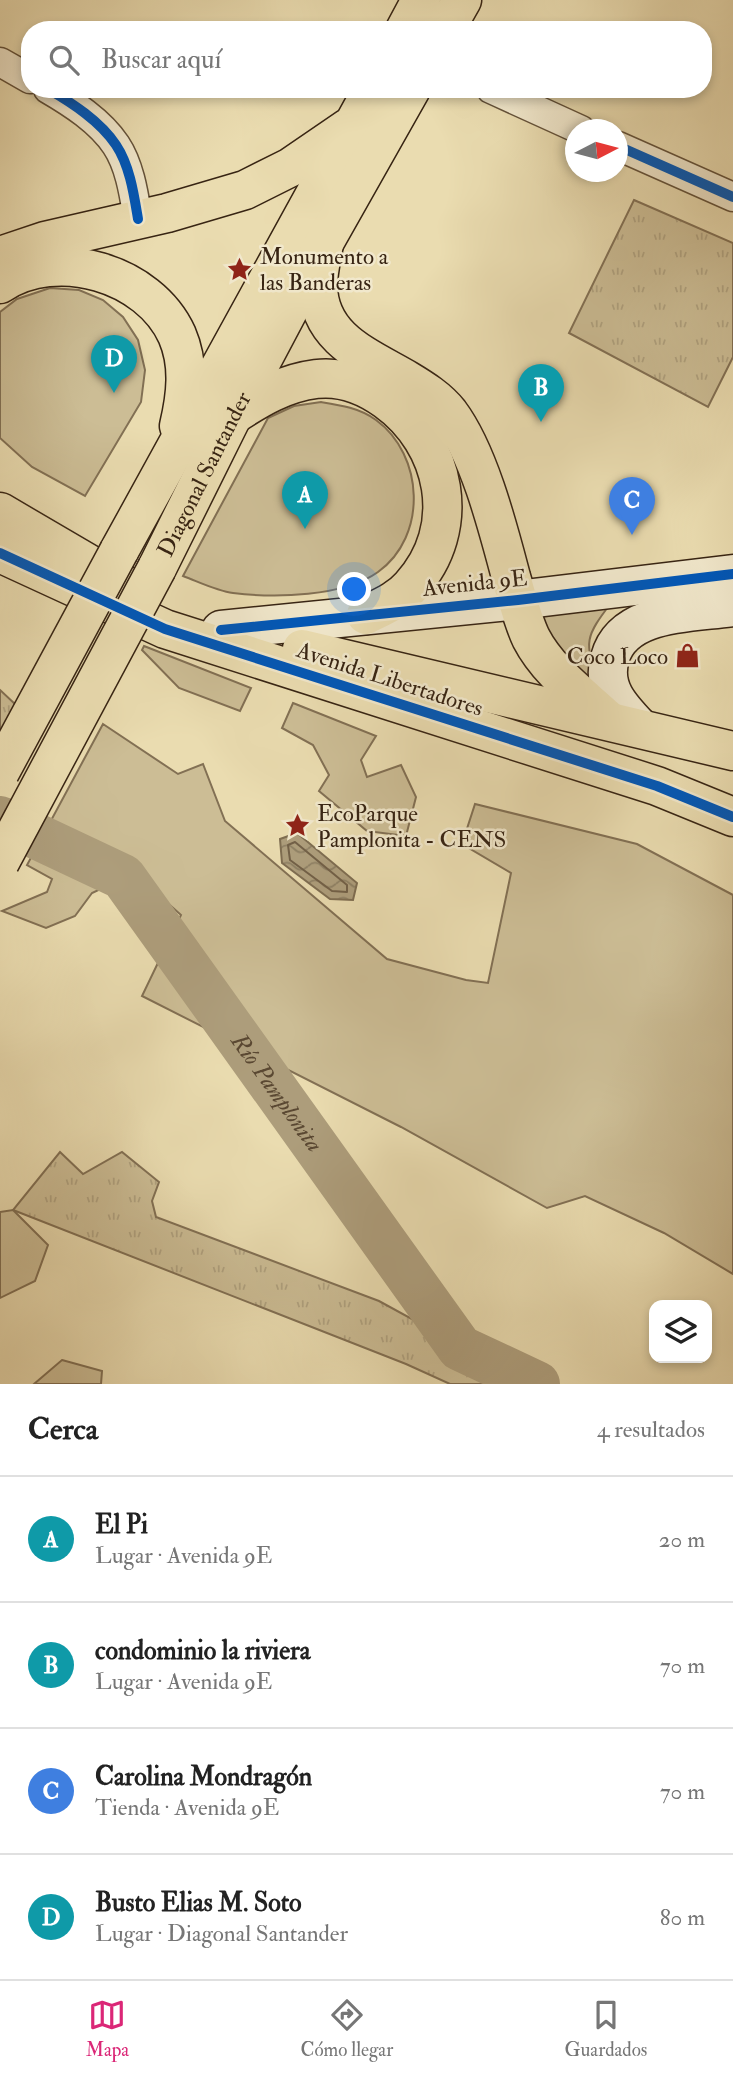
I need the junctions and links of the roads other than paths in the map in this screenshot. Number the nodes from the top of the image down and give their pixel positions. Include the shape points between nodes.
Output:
1 (421, 0) edge
2 (462, 0) edge
3 (410, 21) edge
4 (450, 21) edge
5 (0, 62) edge
6 (21, 74) edge
7 (63, 98) edge
8 (368, 98) edge
9 (406, 98) edge
10 (511, 98) edge
11 (355, 122) junction
12 (565, 123) edge
13 (628, 150) edge
14 (733, 197) edge
15 (138, 219) junction
16 (324, 243) junction
17 (0, 256) edge
18 (0, 284) edge
19 (233, 415) junction
20 (167, 464) junction
21 (0, 512) edge
22 (0, 553) edge
23 (733, 574) edge
24 (518, 600) junction
25 (733, 607) edge
26 (366, 615) junction
27 (220, 630) junction
28 (624, 724) junction
29 (733, 751) edge
30 (0, 772) edge
31 (733, 817) edge
32 (0, 862) edge

1 - 3 main road
2 - 4 main road
5 - 6 street
7 - 15 street via 116,145 126,166
8 - 11 main road, Diagonal Santander
9 - 16 main road, Diagonal Santander
10 - 12 street
11 - 15 main road via 292,167 259,184
11 - 20 main road, Diagonal Santander
13 - 14 street
15 - 17 main road
16 - 19 main road, Diagonal Santander
16 - 24 main road via 318,287 324,315 345,341 425,391 448,412 484,487
18 - 20 main road via 49,268 84,269 116,278 158,307 178,337 186,372 186,397
19 - 26 main road via 281,387 334,379 375,393 404,414 420,433 440,482 437,538 409,589
19 - 32 main road, Diagonal Santander, bridge
20 - 30 main road, Diagonal Santander, bridge
21 - 27 main road, Avenida Libertadores via 147,598
22 - 31 main road, Avenida Libertadores via 165,629 657,786
23 - 24 street, Avenida 9E
24 - 26 street, Avenida 9E
24 - 28 main road via 532,640 547,662
25 - 28 street via 651,619 622,635 612,648 608,681
26 - 27 street, Avenida 9E
27 - 28 main road, Avenida Libertadores
28 - 29 main road, Avenida Libertadores

